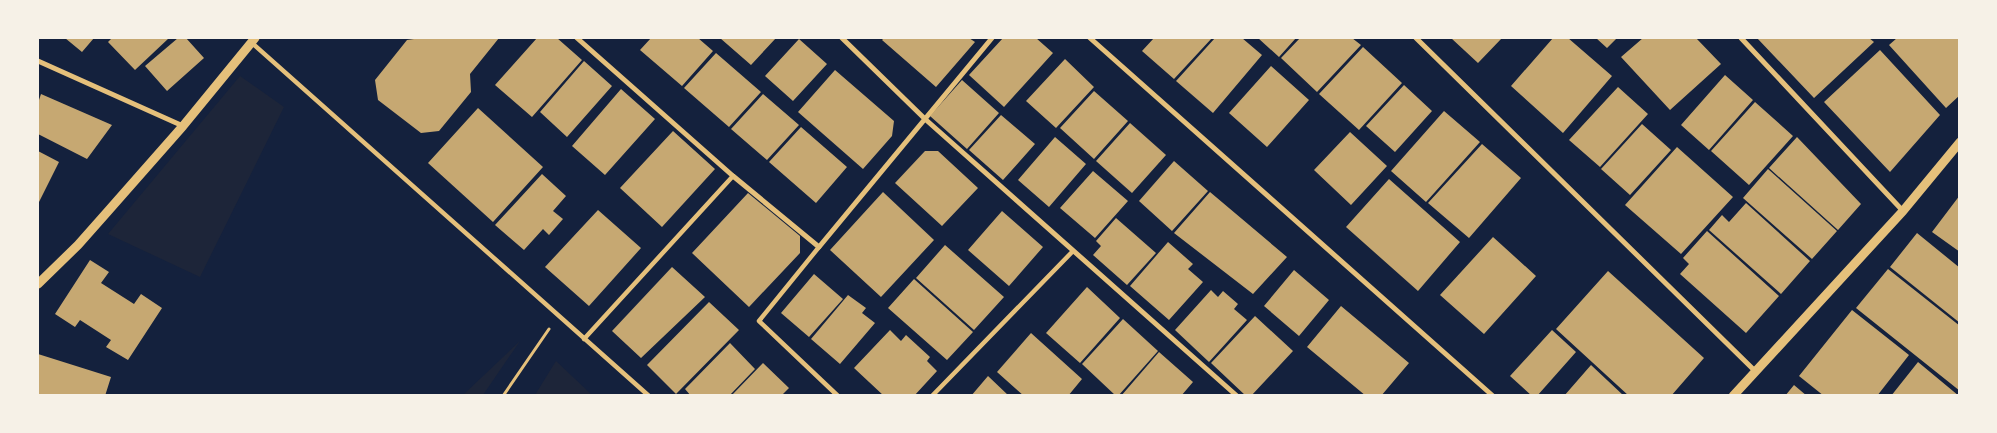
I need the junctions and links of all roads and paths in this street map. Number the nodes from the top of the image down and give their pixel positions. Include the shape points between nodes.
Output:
1 (577, 38) edge
2 (842, 38) edge
3 (992, 38) edge
4 (1090, 38) edge
5 (1416, 38) edge
6 (1741, 38) edge
7 (253, 40) edge
8 (38, 61) edge
9 (924, 119) junction
10 (183, 126) junction
11 (1960, 142) edge
12 (734, 176) junction
13 (1903, 211) junction
14 (819, 246) junction
15 (1073, 251) junction
16 (38, 284) edge
17 (558, 316) junction
18 (584, 339) junction
19 (1754, 370) junction
20 (503, 396) edge
21 (649, 396) edge
22 (838, 396) edge
23 (932, 396) edge
24 (1237, 396) edge
25 (1493, 396) edge
26 (1732, 396) edge

1 - 12 street
2 - 9 street
3 - 9 street
4 - 25 street
5 - 19 street
6 - 13 street
7 - 10 street
7 - 17 street
8 - 10 street
9 - 14 street
9 - 15 street
10 - 16 street via 78,245
11 - 13 street
12 - 14 street
12 - 18 street
13 - 19 street
14 - 22 street via 759,321
15 - 23 street
15 - 24 street
17 - 18 street
17 - 20 path
18 - 21 street
19 - 26 street

